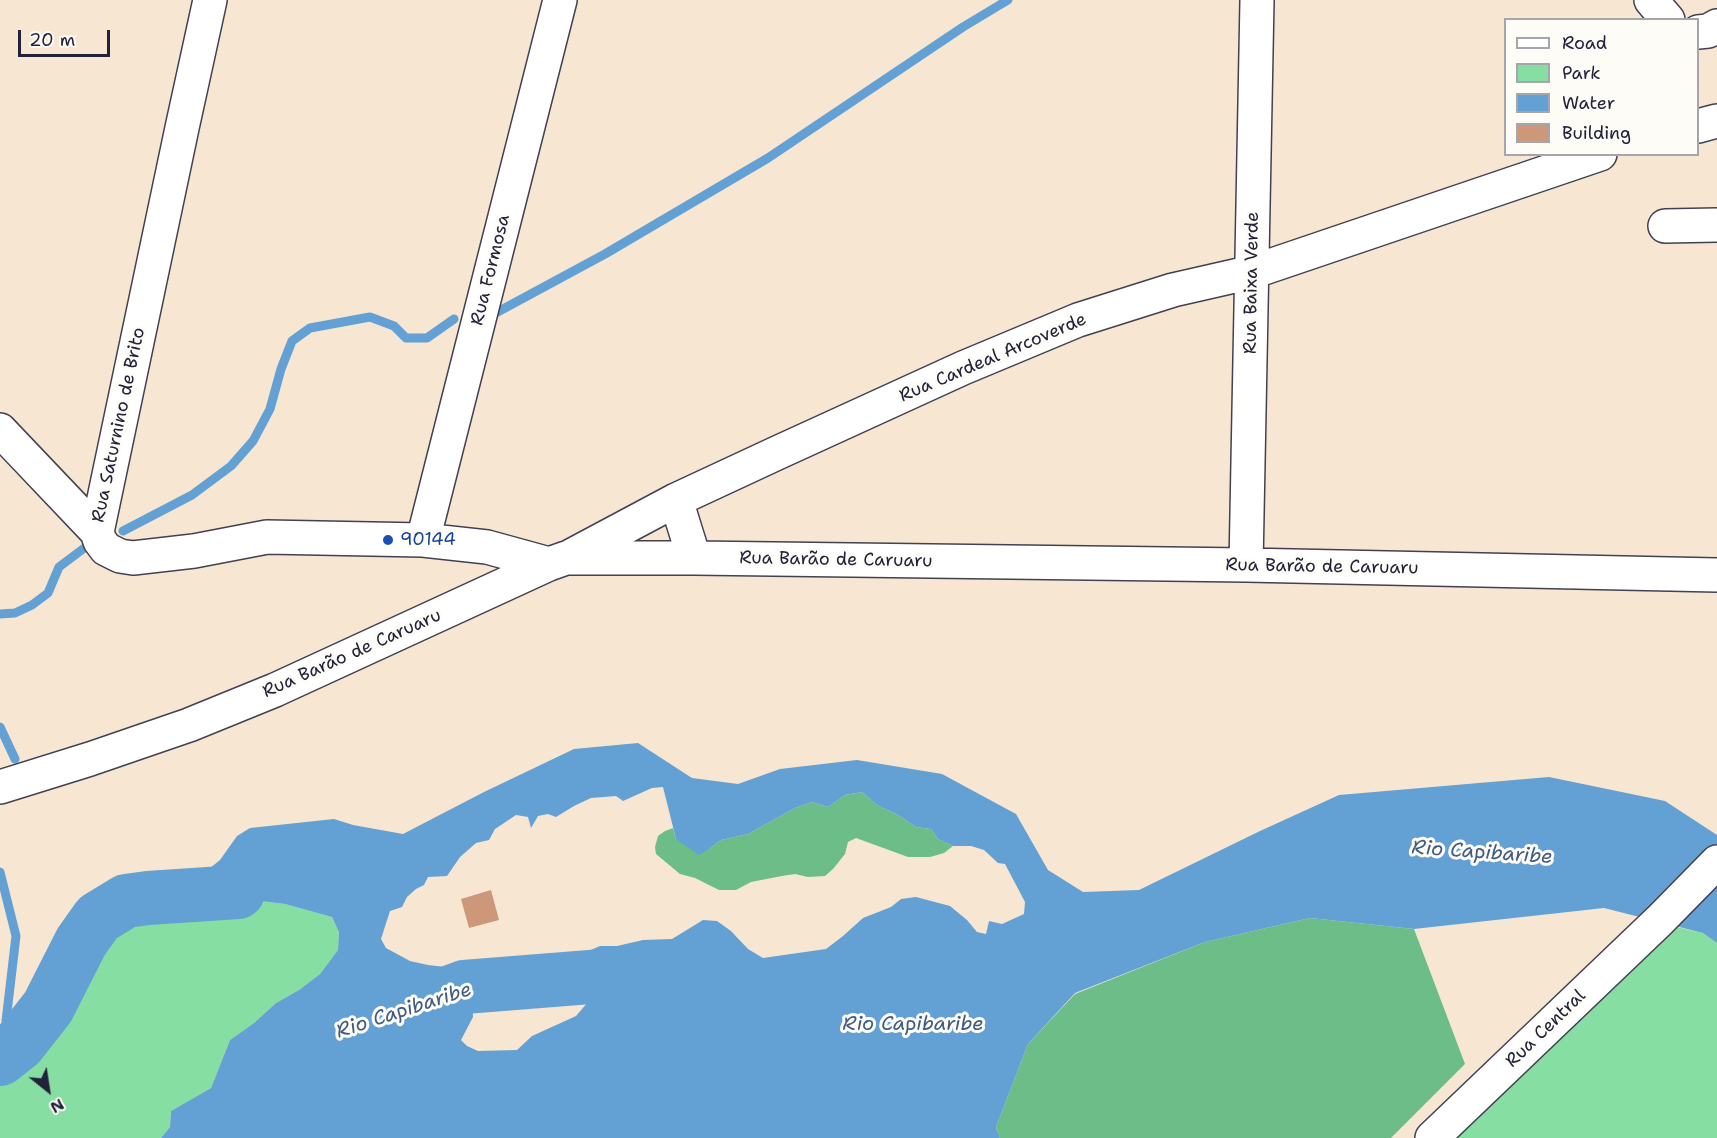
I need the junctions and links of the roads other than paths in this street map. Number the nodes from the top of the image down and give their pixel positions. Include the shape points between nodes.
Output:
1 (210, 0) edge
2 (561, 0) edge
3 (1257, 0) edge
4 (1651, 0) edge
5 (1666, 18) edge
6 (1717, 26) edge
7 (1699, 32) edge
8 (1717, 122) edge
9 (1699, 126) edge
10 (1594, 156) edge
11 (1717, 225) edge
12 (1665, 226) dead end
13 (1252, 272) junction
14 (0, 430) edge
15 (676, 500) junction
16 (97, 532) junction
17 (423, 540) junction
18 (694, 558) junction
19 (558, 561) junction
20 (1246, 565) junction
21 (1717, 575) edge
22 (0, 787) edge
23 (1717, 862) edge
24 (1432, 1138) edge

1 - 16 street, Rua Saturnino de Brito
2 - 17 street, Rua Formosa
3 - 13 street, Rua Baixa Verde
4 - 5 street
6 - 7 street
8 - 9 street
10 - 13 street, Rua Cardeal Arcoverde
11 - 12 street
13 - 15 street, Rua Cardeal Arcoverde via 1173,290 1078,321 963,368
13 - 20 street, Rua Baixa Verde
14 - 16 street
15 - 18 street
15 - 19 street, Rua Cardeal Arcoverde
16 - 17 street, Rua Saturnino de Brito via 106,549 133,558 267,537
17 - 19 street, Rua Saturnino de Brito
18 - 19 street, Rua Barão de Caruaru
18 - 20 street, Rua Barão de Caruaru
19 - 22 street, Rua Barão de Caruaru via 275,690 90,759
20 - 21 street, Rua Barão de Caruaru
23 - 24 street, Rua Central

